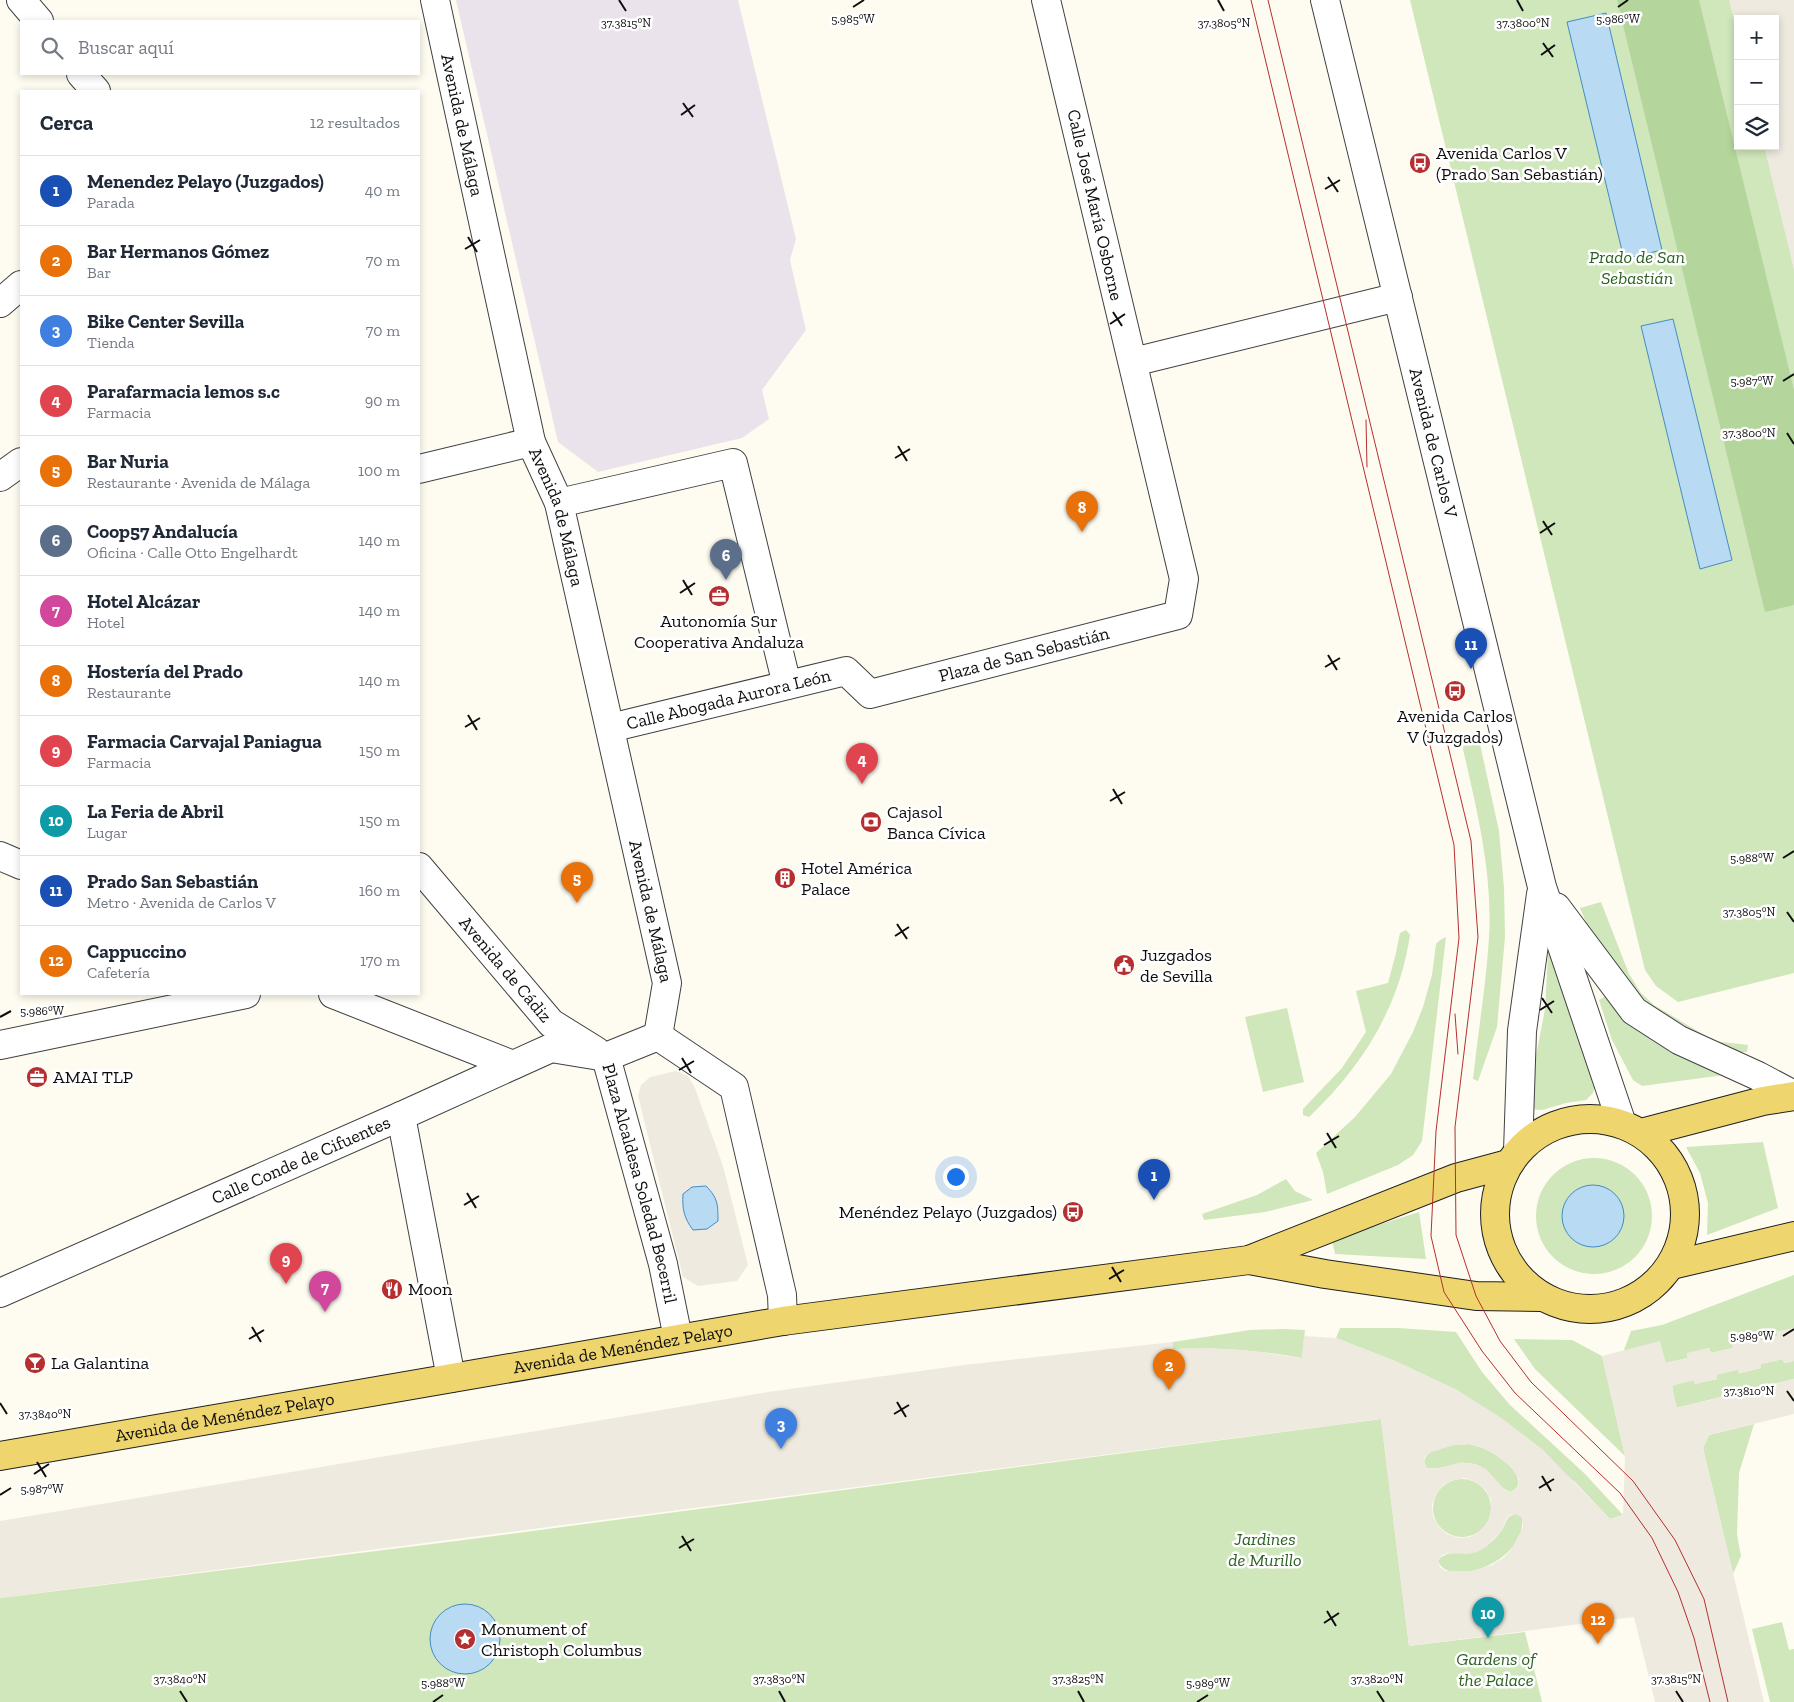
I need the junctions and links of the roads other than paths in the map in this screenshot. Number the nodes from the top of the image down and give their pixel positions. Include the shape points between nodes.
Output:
1 (21, 0) edge
2 (435, 0) edge
3 (1046, 0) edge
4 (1325, 0) edge
5 (38, 20) edge
6 (83, 75) edge
7 (95, 90) edge
8 (20, 287) edge
9 (1398, 297) junction
10 (0, 303) edge
11 (1132, 362) junction
12 (531, 442) junction
13 (20, 463) edge
14 (420, 469) edge
15 (20, 472) edge
16 (0, 478) edge
17 (559, 503) junction
18 (1178, 615) joint
19 (787, 685) junction
20 (870, 694) joint
21 (610, 728) junction
22 (0, 856) edge
23 (20, 865) edge
24 (420, 868) edge
25 (1542, 887) junction
26 (241, 995) edge
27 (336, 995) edge
28 (658, 1036) junction
29 (0, 1045) edge
30 (606, 1057) junction
31 (513, 1066) junction
32 (1794, 1096) edge
33 (401, 1116) junction
34 (1631, 1129) junction
35 (1513, 1157) junction
36 (1794, 1236) edge
37 (1249, 1260) junction
38 (1672, 1265) junction
39 (0, 1293) edge
40 (1541, 1297) junction
41 (783, 1321) junction
42 (678, 1338) junction
43 (451, 1378) junction
44 (0, 1456) edge

1 - 5 street
2 - 12 street, Avenida de Málaga
3 - 11 street, Calle José María Osborne
4 - 9 street, Avenida de Carlos V
6 - 7 street
8 - 10 street
9 - 11 street
9 - 25 street, Avenida de Carlos V
11 - 18 street, Calle José María Osborne via 1184,579
12 - 14 street
12 - 17 street, Avenida de Málaga
13 - 16 street
15 - 16 street
17 - 19 street via 733,462
17 - 21 street, Avenida de Málaga
18 - 20 street, Plaza de San Sebastián
19 - 20 street, Calle Abogada Aurora León via 846,672
19 - 21 street, Calle Abogada Aurora León
21 - 28 street, Avenida de Málaga via 667,983
22 - 23 street
24 - 30 street, Avenida de Cádiz via 551,1023
25 - 32 street via 1634,1011 1679,1040
25 - 34 street, Avenida de Carlos V
25 - 35 street via 1522,1031
26 - 29 street
27 - 31 street
28 - 30 street, Plaza Alcaldesa Soledad Becerril
28 - 41 street via 734,1087 782,1295
30 - 31 street, Calle Conde de Cifuentes via 551,1048
30 - 42 street, Plaza Alcaldesa Soledad Becerril via 663,1264
31 - 33 street, Calle Conde de Cifuentes
32 - 34 main road
33 - 39 street, Calle Conde de Cifuentes
33 - 43 street
34 - 35 main road via 1582,1118 1543,1130
34 - 38 main road via 1668,1159 1683,1193 1685,1230
35 - 37 main road
35 - 40 main road via 1495,1199 1497,1237 1513,1271
36 - 38 main road
37 - 40 main road via 1476,1296
37 - 41 main road, Avenida de Menéndez Pelayo
38 - 40 main road via 1647,1292 1613,1308 1576,1310
41 - 42 main road, Avenida de Menéndez Pelayo
42 - 43 main road, Avenida de Menéndez Pelayo
43 - 44 main road, Avenida de Menéndez Pelayo

